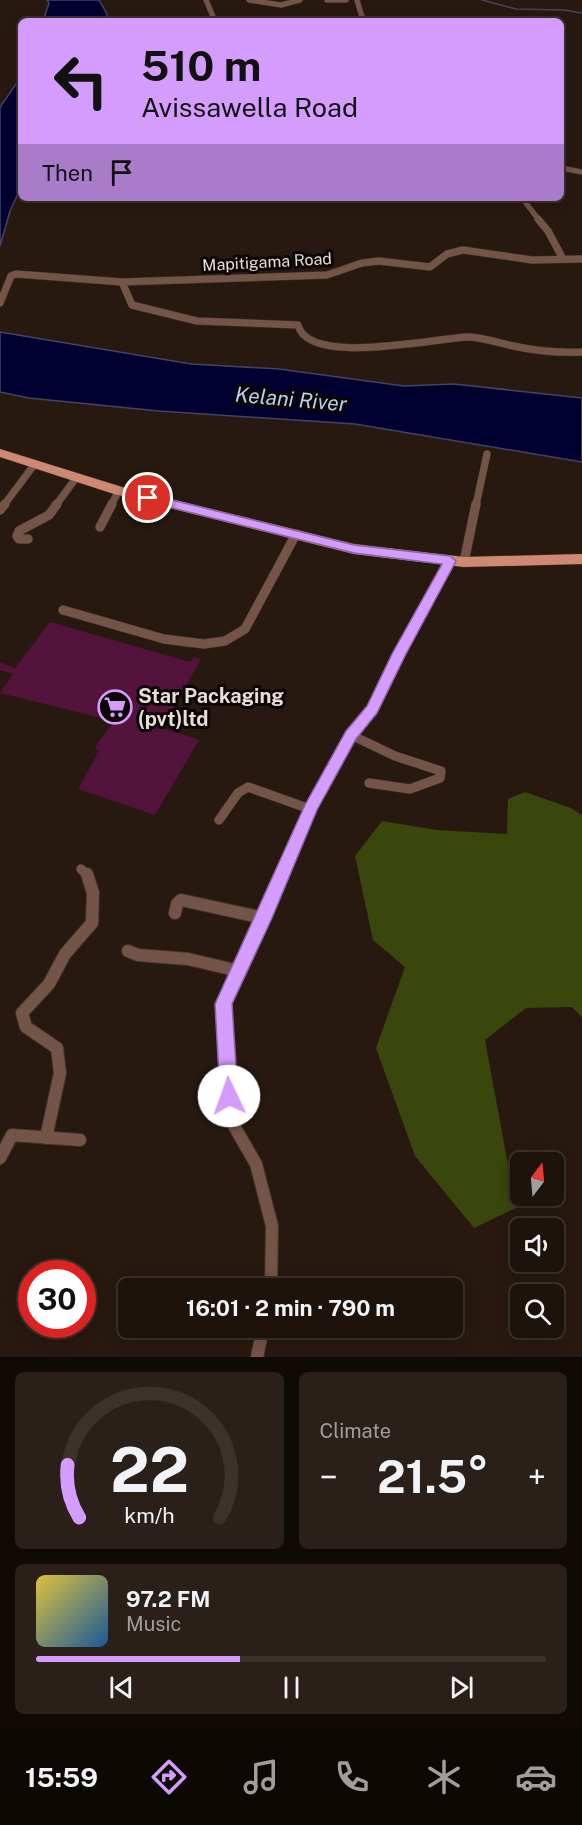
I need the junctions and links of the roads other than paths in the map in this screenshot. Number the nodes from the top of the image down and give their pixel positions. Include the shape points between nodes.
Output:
1 (206, 0) edge
2 (249, 0) edge
3 (300, 0) edge
4 (327, 0) edge
5 (346, 0) edge
6 (357, 0) edge
7 (214, 18) edge
8 (363, 18) edge
9 (564, 169) edge
10 (582, 172) edge
11 (524, 201) edge
12 (563, 259) junction
13 (582, 259) edge
14 (122, 282) junction
15 (0, 303) edge
16 (582, 352) edge
17 (0, 453) edge
18 (487, 454) dead end
19 (34, 465) junction
20 (76, 478) junction
21 (119, 491) junction
22 (1, 507) edge
23 (43, 518) junction
24 (100, 527) dead end
25 (37, 529) dead end
26 (296, 534) junction
27 (28, 539) dead end
28 (582, 559) edge
29 (457, 561) junction
30 (63, 610) dead end
31 (351, 735) junction
32 (369, 783) dead end
33 (310, 809) junction
34 (219, 820) dead end
35 (81, 869) dead end
36 (176, 913) dead end
37 (264, 918) junction
38 (128, 951) dead end
39 (239, 971) junction
40 (46, 1137) junction
41 (80, 1140) dead end
42 (0, 1158) edge
43 (271, 1278) edge
44 (261, 1338) edge
45 (257, 1357) edge

1 - 7 street
2 - 3 street via 281,5
4 - 5 street
6 - 8 street
9 - 10 street
11 - 12 street via 548,231
12 - 13 street, Mapitigama Road
12 - 14 street, Mapitigama Road via 513,259 463,250 453,251 422,268 379,261 327,275
14 - 15 street, Mapitigama Road via 16,274 11,276
14 - 16 street via 132,305 197,321 298,325 308,340 340,346 372,349 470,337 563,354
17 - 19 main road
18 - 29 street
19 - 20 main road
19 - 22 street
20 - 21 main road
20 - 23 street via 59,504
21 - 24 street
21 - 26 main road
23 - 25 street
23 - 27 street via 19,531 20,539
26 - 29 main road via 354,549
26 - 30 street via 244,629 223,642 171,640
28 - 29 main road
29 - 31 street via 399,654 372,710
31 - 32 street via 395,756 441,771 440,778 410,789
31 - 33 street
33 - 34 street via 248,787 241,789 227,815
33 - 37 street
35 - 40 street via 92,880 92,923 65,954 49,984 22,1013 26,1027 57,1048 60,1073
36 - 37 street via 182,900
37 - 39 street
38 - 39 street
39 - 43 street via 223,1004 230,1119 256,1164 272,1226
40 - 41 street
40 - 42 street via 12,1135
44 - 45 street

